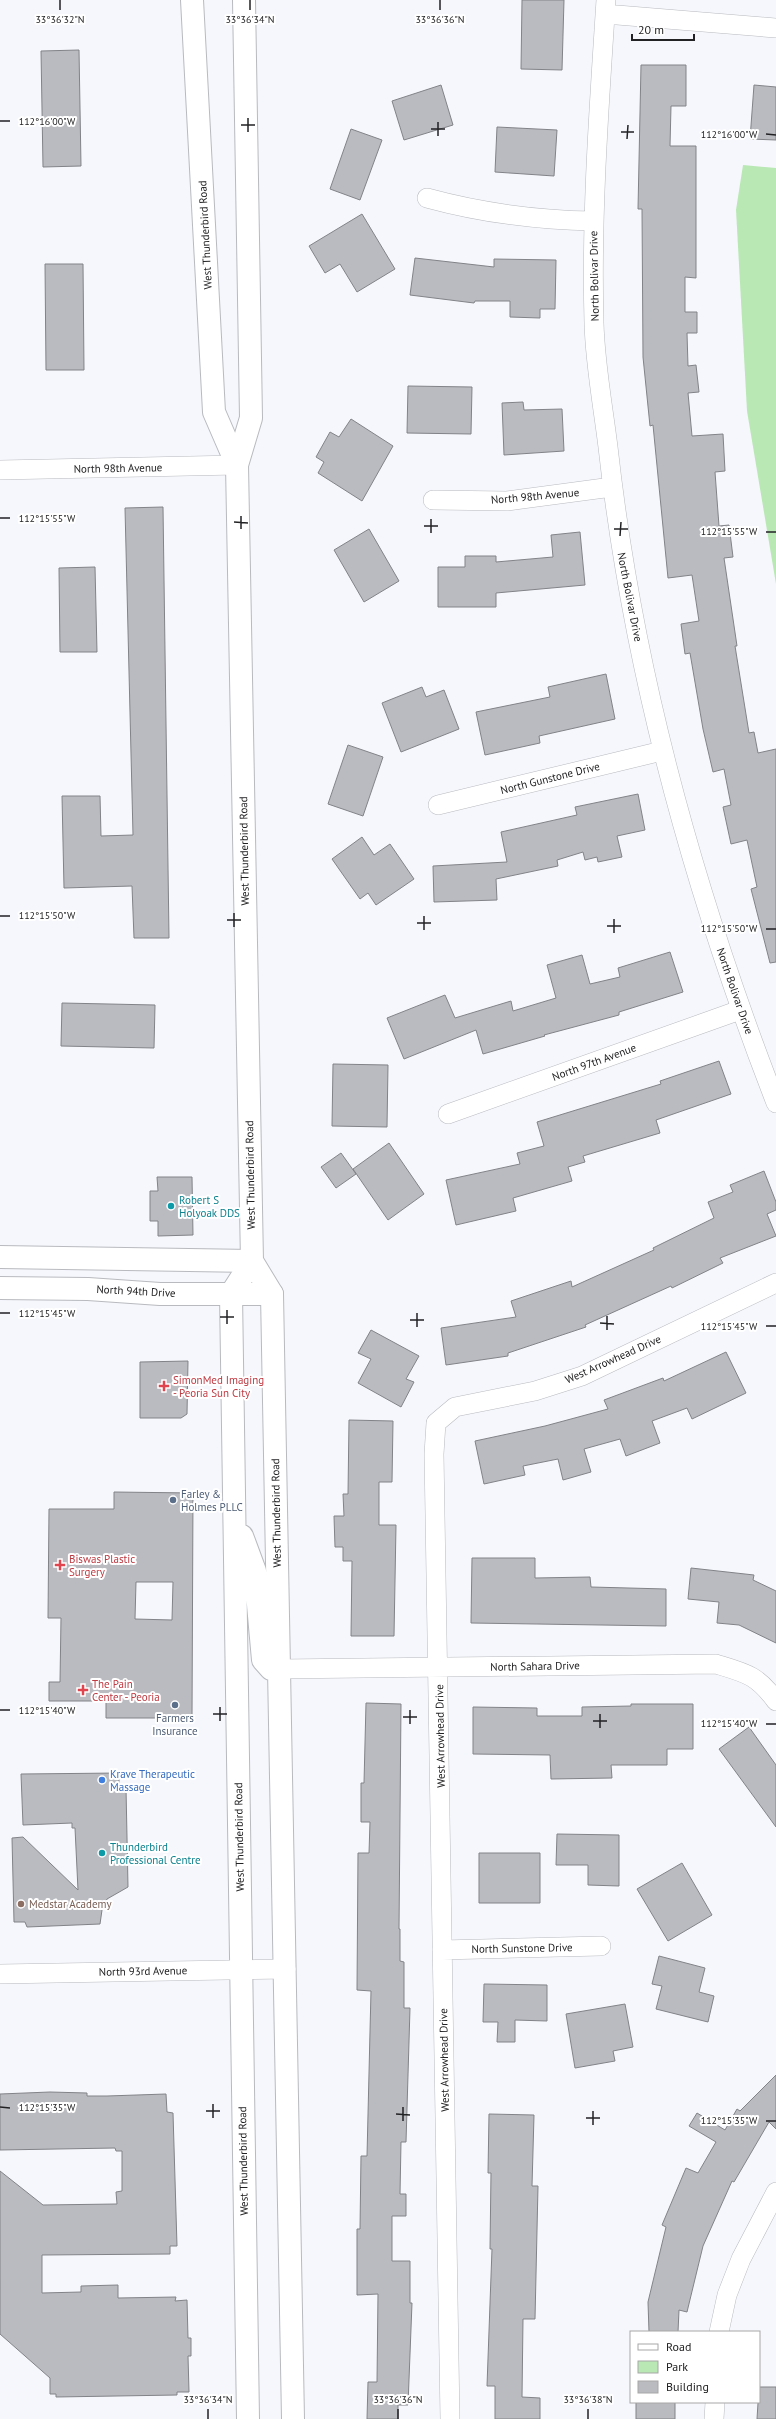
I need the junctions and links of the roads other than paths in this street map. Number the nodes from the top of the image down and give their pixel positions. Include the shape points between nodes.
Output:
1 (192, 0) edge
2 (244, 0) edge
3 (606, 7) edge
4 (776, 28) edge
5 (427, 198) dead end
6 (593, 221) junction
7 (236, 465) junction
8 (0, 470) edge
9 (612, 487) junction
10 (433, 500) dead end
11 (662, 751) junction
12 (438, 805) dead end
13 (740, 1010) junction
14 (776, 1103) edge
15 (448, 1114) dead end
16 (0, 1257) edge
17 (89, 1259) junction
18 (252, 1261) junction
19 (776, 1284) edge
20 (0, 1288) edge
21 (88, 1289) junction
22 (231, 1294) junction
23 (272, 1294) junction
24 (236, 1520) junction
25 (439, 1668) junction
26 (280, 1669) junction
27 (776, 1701) edge
28 (601, 1946) dead end
29 (442, 1950) junction
30 (286, 1969) junction
31 (240, 1970) junction
32 (0, 1974) edge
33 (776, 2192) edge
34 (719, 2331) edge
35 (714, 2403) edge
36 (248, 2419) edge
37 (293, 2419) edge
38 (450, 2419) edge
39 (714, 2419) edge

1 - 7 main road, West Thunderbird Road via 214,412
2 - 7 main road, West Thunderbird Road via 251,418
3 - 4 street
3 - 6 street, North Bolivar Drive
5 - 6 street via 468,209 515,216
6 - 9 street, North Bolivar Drive via 594,326
7 - 8 street, North 98th Avenue
7 - 18 main road, West Thunderbird Road
9 - 10 street, North 98th Avenue via 507,501
9 - 11 street, North Bolivar Drive via 624,575
11 - 12 street, North Gunstone Drive
11 - 13 street, North Bolivar Drive via 697,879
13 - 14 street, North Bolivar Drive
13 - 15 street, North 97th Avenue
16 - 17 main road
17 - 18 main road
17 - 21 main road
18 - 22 main road
18 - 23 main road, West Thunderbird Road
19 - 25 street, West Arrowhead Drive via 582,1376 535,1391 455,1408 436,1424 434,1454
20 - 21 main road, North 94th Drive
21 - 22 main road, North 94th Drive via 160,1294
22 - 23 main road, North 94th Drive
22 - 24 main road, West Thunderbird Road
23 - 26 main road, West Thunderbird Road
24 - 26 main road via 254,1571 262,1660 271,1669
24 - 31 main road, West Thunderbird Road
25 - 26 street, North Sahara Drive
25 - 27 street, North Sahara Drive via 716,1664 747,1673 765,1686
25 - 29 street, West Arrowhead Drive
26 - 30 main road, West Thunderbird Road
28 - 29 street, North Sunstone Drive
29 - 38 street, West Arrowhead Drive
30 - 31 street, North 93rd Avenue
30 - 37 main road, West Thunderbird Road
31 - 32 street, North 93rd Avenue
31 - 36 main road, West Thunderbird Road
33 - 34 street via 741,2260 727,2295
35 - 39 street

